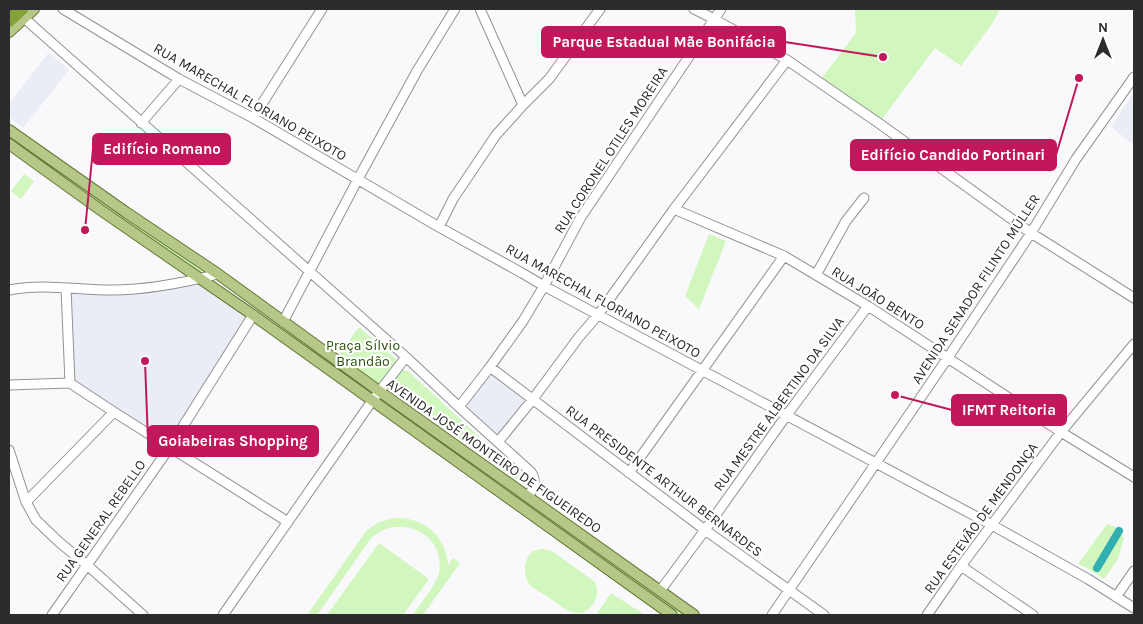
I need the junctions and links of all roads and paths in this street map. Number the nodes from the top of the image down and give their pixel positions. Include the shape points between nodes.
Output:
1 (34, 9) edge
2 (64, 9) edge
3 (321, 9) edge
4 (455, 9) edge
5 (480, 9) edge
6 (600, 9) edge
7 (694, 9) edge
8 (721, 9) edge
9 (23, 14) edge
10 (714, 19) junction
11 (9, 21) edge
12 (9, 32) edge
13 (787, 60) junction
14 (1134, 77) edge
15 (179, 78) junction
16 (523, 105) junction
17 (252, 118) junction
18 (142, 123) junction
19 (9, 130) edge
20 (9, 144) edge
21 (358, 179) junction
22 (864, 198) dead end
23 (674, 209) junction
24 (439, 227) junction
25 (1031, 232) junction
26 (784, 256) junction
27 (310, 272) junction
28 (218, 274) junction
29 (816, 275) junction
30 (200, 278) junction
31 (544, 286) junction
32 (66, 288) junction
33 (10, 289) edge
34 (1134, 298) edge
35 (868, 306) junction
36 (253, 315) junction
37 (598, 315) junction
38 (283, 322) junction
39 (1134, 344) edge
40 (406, 357) junction
41 (947, 359) junction
42 (490, 367) junction
43 (702, 370) junction
44 (70, 383) junction
45 (9, 386) edge
46 (379, 391) junction
47 (533, 399) junction
48 (372, 401) junction
49 (459, 407) junction
50 (114, 412) junction
51 (786, 416) junction
52 (1061, 432) junction
53 (498, 442) junction
54 (170, 447) junction
55 (9, 450) edge
56 (876, 464) junction
57 (630, 472) junction
58 (1134, 477) edge
59 (528, 496) junction
60 (26, 502) junction
61 (288, 522) junction
62 (992, 525) junction
63 (705, 530) junction
64 (87, 564) junction
65 (961, 566) junction
66 (1134, 571) edge
67 (660, 591) junction
68 (789, 591) junction
69 (1116, 597) junction
70 (1134, 608) edge
71 (52, 615) edge
72 (143, 615) edge
73 (223, 615) edge
74 (672, 615) edge
75 (694, 615) edge
76 (772, 615) edge
77 (824, 615) edge
78 (927, 615) edge
79 (1033, 615) edge

1 - 9 main road
2 - 15 street, RUA MARECHAL FLORIANO PEIXOTO
3 - 17 street
4 - 21 street
5 - 16 street
6 - 16 street via 549,79
7 - 10 street
8 - 10 street, RUA CORONEL OTILES MOREIRA
9 - 11 highway
9 - 12 main road
9 - 18 street
10 - 13 street
10 - 31 street, RUA CORONEL OTILES MOREIRA via 581,217
13 - 23 street
13 - 25 street
14 - 25 street, AVENIDA SENADOR FILINTO MÜLLER via 1076,159
15 - 17 street, RUA MARECHAL FLORIANO PEIXOTO
15 - 18 street
16 - 24 street via 482,155
17 - 21 street, RUA MARECHAL FLORIANO PEIXOTO
18 - 27 street
19 - 28 main road, AVENIDA JOSÉ MONTEIRO DE FIGUEIREDO
20 - 30 main road, AVENIDA JOSÉ MONTEIRO DE FIGUEIREDO
21 - 24 street, RUA MARECHAL FLORIANO PEIXOTO
21 - 27 street
22 - 29 street via 846,221
23 - 26 street, RUA JOÃO BENTO
23 - 37 street
24 - 31 street, RUA MARECHAL FLORIANO PEIXOTO
25 - 34 street
25 - 41 street, AVENIDA SENADOR FILINTO MÜLLER
26 - 29 street, RUA JOÃO BENTO
26 - 43 street
27 - 38 street
27 - 40 street
28 - 30 street
28 - 38 main road, AVENIDA JOSÉ MONTEIRO DE FIGUEIREDO
29 - 35 street, RUA JOÃO BENTO
30 - 32 street via 131,290
30 - 36 main road, AVENIDA JOSÉ MONTEIRO DE FIGUEIREDO
31 - 37 street, RUA MARECHAL FLORIANO PEIXOTO
31 - 42 street, RUA CORONEL OTILES MOREIRA
32 - 33 street
32 - 44 street
35 - 41 street, RUA JOÃO BENTO
35 - 51 street, RUA MESTRE ALBERTINO DA SILVA
36 - 48 main road, AVENIDA JOSÉ MONTEIRO DE FIGUEIREDO
36 - 54 street, RUA GENERAL REBELLO
37 - 43 street, RUA MARECHAL FLORIANO PEIXOTO
37 - 47 street
38 - 46 main road, AVENIDA JOSÉ MONTEIRO DE FIGUEIREDO
39 - 52 street, RUA ESTEVÃO DE MENDONÇA
40 - 46 street
40 - 49 street
41 - 52 street, RUA JOÃO BENTO
41 - 56 street, AVENIDA SENADOR FILINTO MÜLLER
42 - 47 street, RUA PRESIDENTE ARTHUR BERNARDES
42 - 49 street, RUA CORONEL OTILES MOREIRA
43 - 51 street, RUA MARECHAL FLORIANO PEIXOTO
43 - 57 street
44 - 45 street
44 - 50 street
46 - 48 street
46 - 59 main road, AVENIDA JOSÉ MONTEIRO DE FIGUEIREDO
47 - 53 street
47 - 57 street, RUA PRESIDENTE ARTHUR BERNARDES
48 - 61 street
48 - 74 main road, AVENIDA JOSÉ MONTEIRO DE FIGUEIREDO
49 - 53 street
50 - 54 street
50 - 60 street
51 - 56 street, RUA MARECHAL FLORIANO PEIXOTO
51 - 63 street, RUA MESTRE ALBERTINO DA SILVA
52 - 58 street, RUA JOÃO BENTO
52 - 62 street, RUA ESTEVÃO DE MENDONÇA
53 - 59 street via 533,475 535,485
54 - 61 street
54 - 64 street, RUA GENERAL REBELLO
55 - 60 street
56 - 62 street, RUA MARECHAL FLORIANO PEIXOTO
56 - 68 street, AVENIDA SENADOR FILINTO MÜLLER
57 - 63 street, RUA PRESIDENTE ARTHUR BERNARDES
59 - 67 main road, AVENIDA JOSÉ MONTEIRO DE FIGUEIREDO
60 - 64 street via 36,520
61 - 73 street
62 - 65 street, RUA ESTEVÃO DE MENDONÇA
62 - 69 street, RUA MARECHAL FLORIANO PEIXOTO
63 - 67 street, RUA MESTRE ALBERTINO DA SILVA
63 - 68 street, RUA PRESIDENTE ARTHUR BERNARDES
64 - 71 street, RUA GENERAL REBELLO
64 - 72 street
65 - 78 street, RUA ESTEVÃO DE MENDONÇA
65 - 79 street
66 - 69 street
67 - 75 main road, AVENIDA JOSÉ MONTEIRO DE FIGUEIREDO
68 - 76 street, AVENIDA SENADOR FILINTO MÜLLER
68 - 77 street, RUA PRESIDENTE ARTHUR BERNARDES
69 - 70 street, RUA MARECHAL FLORIANO PEIXOTO

